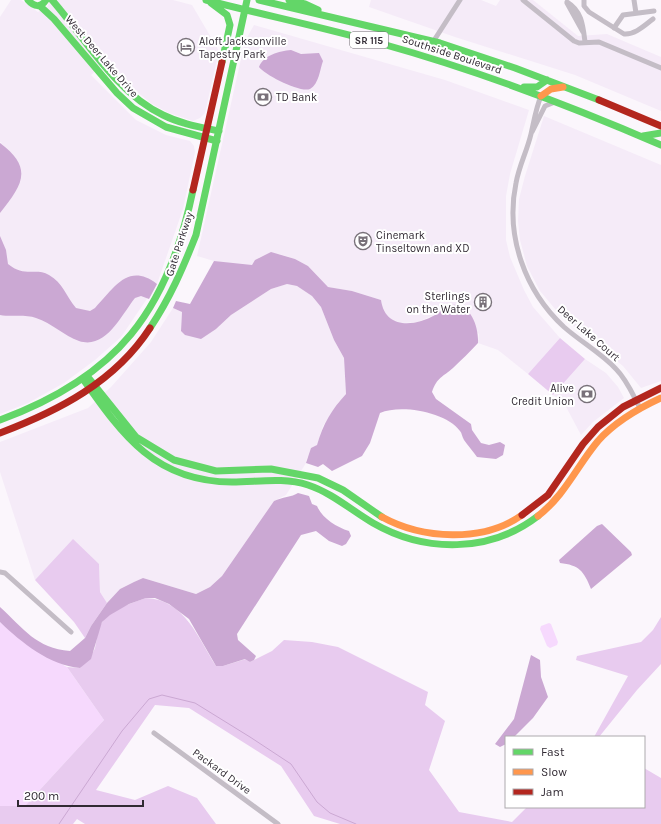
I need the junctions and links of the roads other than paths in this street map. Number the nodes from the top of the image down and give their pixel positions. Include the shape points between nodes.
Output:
1 (28, 0) edge
2 (46, 0) edge
3 (52, 0) edge
4 (206, 0) edge
5 (247, 0) edge
6 (259, 0) edge
7 (289, 0) edge
8 (460, 0) edge
9 (523, 0) edge
10 (584, 0) edge
11 (634, 0) edge
12 (566, 1) edge
13 (40, 6) junction
14 (244, 11) junction
15 (654, 11) dead end
16 (636, 13) junction
17 (335, 18) junction
18 (653, 19) dead end
19 (614, 28) junction
20 (433, 42) junction
21 (584, 42) junction
22 (661, 68) edge
23 (547, 80) junction
24 (515, 86) junction
25 (566, 87) junction
26 (541, 96) junction
27 (558, 102) junction
28 (661, 121) edge
29 (653, 122) junction
30 (661, 126) edge
31 (207, 128) junction
32 (219, 131) junction
33 (531, 132) junction
34 (661, 133) edge
35 (640, 136) junction
36 (205, 138) junction
37 (217, 141) junction
38 (661, 145) edge
39 (85, 377) junction
40 (93, 388) junction
41 (661, 388) edge
42 (661, 398) edge
43 (636, 400) junction
44 (640, 408) junction
45 (0, 420) edge
46 (0, 433) edge
47 (183, 463) junction
48 (260, 470) junction
49 (175, 471) junction
50 (184, 474) junction
51 (262, 479) junction
52 (380, 516) junction
53 (375, 524) junction
54 (499, 527) junction
55 (490, 530) junction
56 (501, 536) junction
57 (492, 538) junction
58 (0, 572) edge
59 (71, 632) dead end
60 (154, 733) dead end
61 (278, 824) edge

1 - 13 main road, West Deer Lake Drive via 33,6
2 - 13 main road
3 - 31 main road, West Deer Lake Drive via 135,96 166,116
4 - 14 main road, Southside Boulevard / SR 115
4 - 31 main road, Gate Parkway via 227,15 230,25
5 - 14 main road, Gate Parkway
6 - 17 main road, Southside Boulevard / SR 115
7 - 17 main road via 305,4
8 - 20 street
9 - 21 street via 574,41
10 - 19 street via 584,6 589,12
11 - 16 street
12 - 21 street via 573,6 584,33
13 - 36 main road, West Deer Lake Drive via 130,106 166,127
14 - 24 main road, Southside Boulevard / SR 115 via 378,42
14 - 32 main road, Gate Parkway
15 - 16 street
16 - 19 street via 622,15
17 - 20 main road, Southside Boulevard / SR 115
18 - 19 street via 629,34
20 - 23 main road, Southside Boulevard / SR 115
21 - 22 street via 599,42
23 - 24 main road via 537,86
23 - 25 main road, Southside Boulevard / SR 115
24 - 26 main road, Southside Boulevard / SR 115
25 - 26 main road via 551,89
25 - 29 main road, Southside Boulevard / SR 115
26 - 27 main road, Southside Boulevard / SR 115
26 - 33 street, Deer Lake Court
27 - 33 street, Deer Lake Court via 545,106
27 - 35 main road, Southside Boulevard / SR 115
28 - 29 street
29 - 30 main road, Southside Boulevard / SR 115
31 - 32 main road, West Deer Lake Drive
31 - 36 main road, Gate Parkway
32 - 37 main road, Gate Parkway
33 - 43 street, Deer Lake Court via 519,172 513,208 516,243 523,268 535,292 549,311 616,370 628,384
34 - 35 main road
35 - 38 main road, Southside Boulevard / SR 115
36 - 37 main road, West Deer Lake Drive
36 - 39 main road, Gate Parkway via 184,230 167,278 154,303 127,340 111,357
37 - 40 main road, Gate Parkway via 196,236 174,292 148,333 124,360
39 - 40 main road
39 - 45 main road, Gate Parkway via 58,396
40 - 46 main road, Gate Parkway via 26,424
40 - 47 main road via 136,437
40 - 49 main road via 117,428 130,442 158,463
41 - 43 main road
42 - 44 main road
43 - 44 street, Deer Lake Court
43 - 54 main road via 614,413 594,431 548,495 520,517
44 - 56 main road via 603,436 554,502 530,521
47 - 48 main road via 216,471
47 - 49 main road
47 - 50 main road
48 - 51 main road
48 - 52 main road via 293,472 318,478 343,490
49 - 50 main road
50 - 51 main road via 223,482
51 - 53 main road via 292,481 322,490 342,500
52 - 53 main road
52 - 55 main road via 402,527 437,535
53 - 57 main road via 396,536 431,544 464,545
54 - 55 main road
54 - 56 main road
55 - 57 main road
56 - 57 main road
58 - 59 street via 5,572
60 - 61 street, Packard Drive

